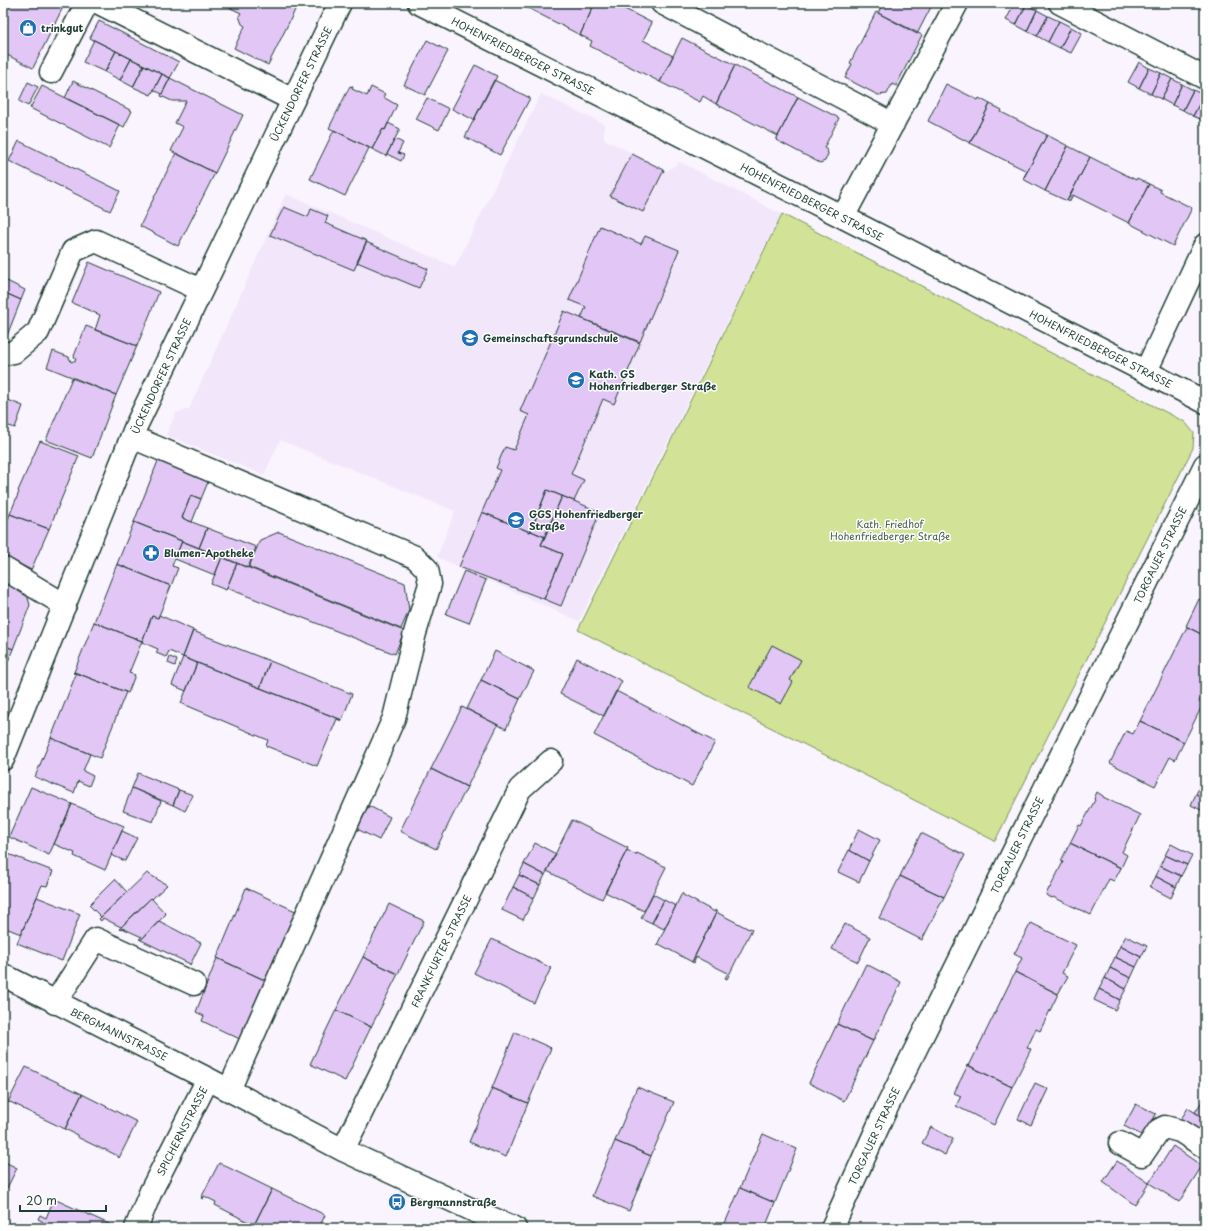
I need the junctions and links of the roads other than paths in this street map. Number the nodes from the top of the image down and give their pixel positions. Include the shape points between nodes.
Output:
1 (87, 3) edge
2 (99, 3) edge
3 (340, 3) edge
4 (419, 3) edge
5 (662, 3) edge
6 (957, 3) edge
7 (1060, 3) edge
8 (52, 72) dead end
9 (1205, 78) edge
10 (293, 100) junction
11 (893, 124) junction
12 (843, 217) junction
13 (1205, 245) edge
14 (201, 290) junction
15 (3, 354) edge
16 (1146, 371) junction
17 (1205, 402) edge
18 (132, 437) junction
19 (1205, 465) edge
20 (3, 568) edge
21 (65, 605) junction
22 (3, 760) edge
23 (551, 761) dead end
24 (3, 975) edge
25 (194, 984) dead end
26 (56, 1003) junction
27 (208, 1079) junction
28 (230, 1090) junction
29 (1120, 1143) dead end
30 (1205, 1147) edge
31 (343, 1150) junction
32 (136, 1228) edge
33 (515, 1228) edge
34 (832, 1228) edge

1 - 8 street
2 - 10 street
3 - 10 street, ÜCKENDORFER STRASSE
4 - 12 street, HOHENFRIEDBERGER STRASSE
5 - 11 street
6 - 11 street
7 - 9 street
10 - 14 street, ÜCKENDORFER STRASSE
11 - 12 street
12 - 16 street, HOHENFRIEDBERGER STRASSE
13 - 16 street
14 - 15 street via 96,241 73,251 38,332 14,352
14 - 18 street, ÜCKENDORFER STRASSE
16 - 17 street, HOHENFRIEDBERGER STRASSE
18 - 21 street, ÜCKENDORFER STRASSE
18 - 28 street via 415,557 427,568 430,584 394,718
19 - 34 street, TORGAUER STRASSE via 886,1109
20 - 21 street
21 - 22 street, ÜCKENDORFER STRASSE
23 - 31 street, FRANKFURTER STRASSE via 520,789
24 - 26 street, BERGMANNSTRASSE
25 - 26 street via 96,939
26 - 27 street, BERGMANNSTRASSE
27 - 28 street, BERGMANNSTRASSE
27 - 32 street, SPICHERNSTRASSE via 151,1191
28 - 31 street, BERGMANNSTRASSE
29 - 30 street via 1142,1155 1159,1130 1165,1127 1180,1130
31 - 33 street, BERGMANNSTRASSE

